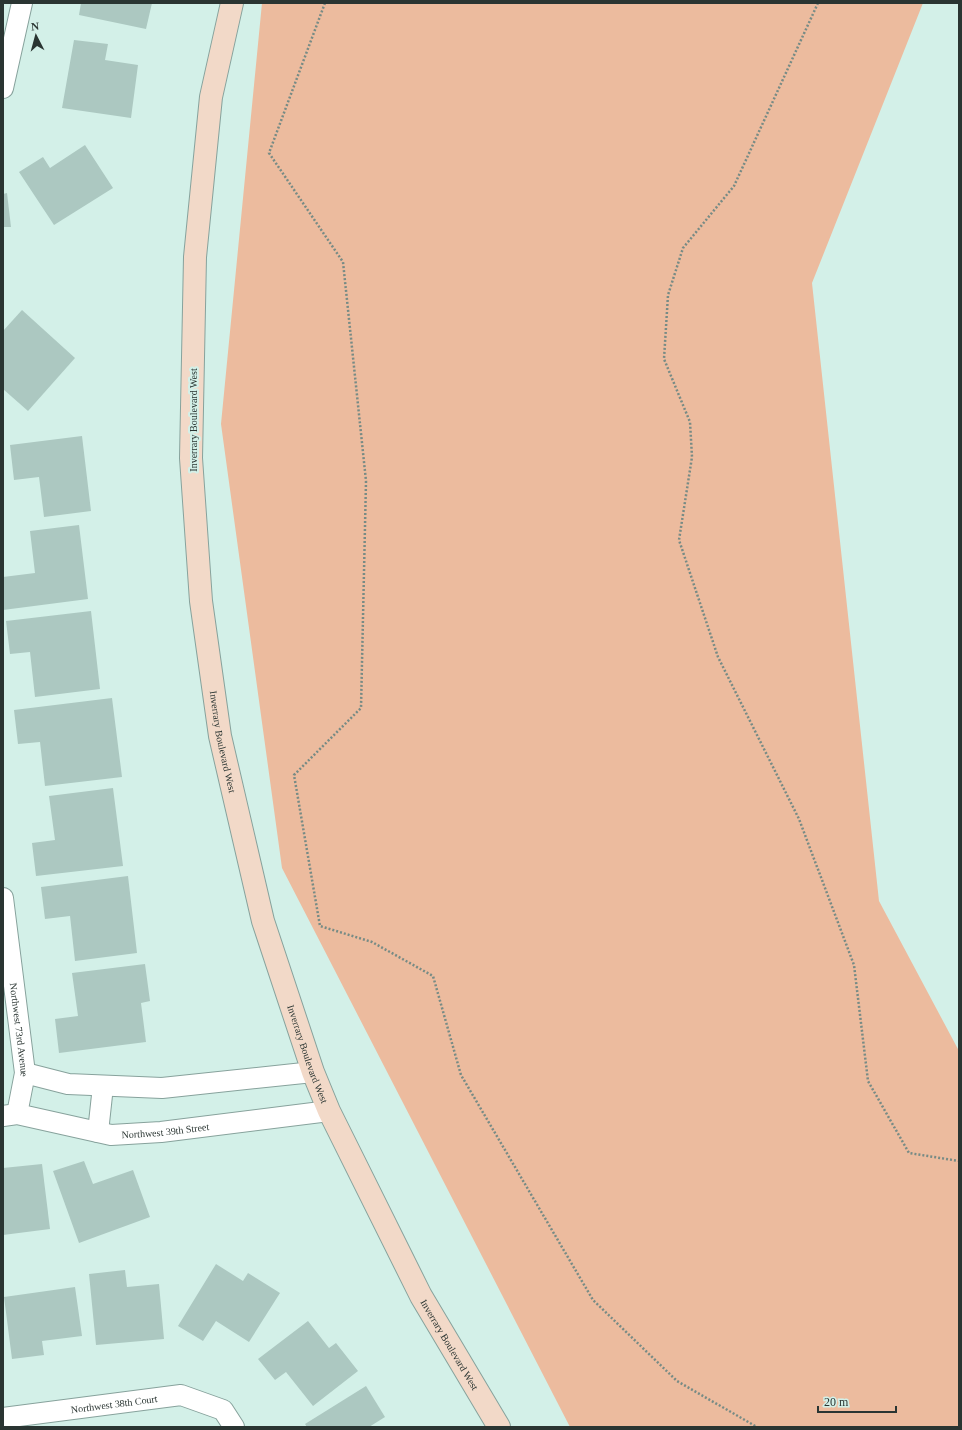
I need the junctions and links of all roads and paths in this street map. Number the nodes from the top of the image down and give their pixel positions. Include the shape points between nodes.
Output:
1 (22, 3) edge
2 (232, 3) edge
3 (325, 3) edge
4 (818, 3) edge
5 (3, 88) edge
6 (3, 898) edge
7 (313, 1072) junction
8 (25, 1073) junction
9 (103, 1086) junction
10 (329, 1111) junction
11 (10, 1115) edge
12 (98, 1132) junction
13 (959, 1161) edge
14 (3, 1418) edge
15 (234, 1427) edge
16 (499, 1427) edge
17 (757, 1427) edge

1 - 5 street
2 - 7 street, Inverrary Boulevard West via 211,97 195,257 191,458 201,600 220,736 263,921
3 - 17 path via 269,153 343,262 366,481 361,708 294,775 320,926 372,942 433,976 461,1075 593,1300 677,1381
4 - 13 path via 734,186 683,248 668,294 664,359 690,422 692,458 679,540 718,657 799,819 854,965 868,1081 909,1152
6 - 8 street, Northwest 73rd Avenue
7 - 9 street via 162,1088
7 - 10 street, Inverrary Boulevard West
8 - 9 street via 68,1084
8 - 11 street, Northwest 73rd Avenue
9 - 12 street
10 - 12 street, Northwest 39th Street via 162,1132 111,1135
10 - 16 street, Inverrary Boulevard West via 421,1296
11 - 12 street, Northwest 39th Street
14 - 15 street, Northwest 38th Court via 180,1395 223,1410

